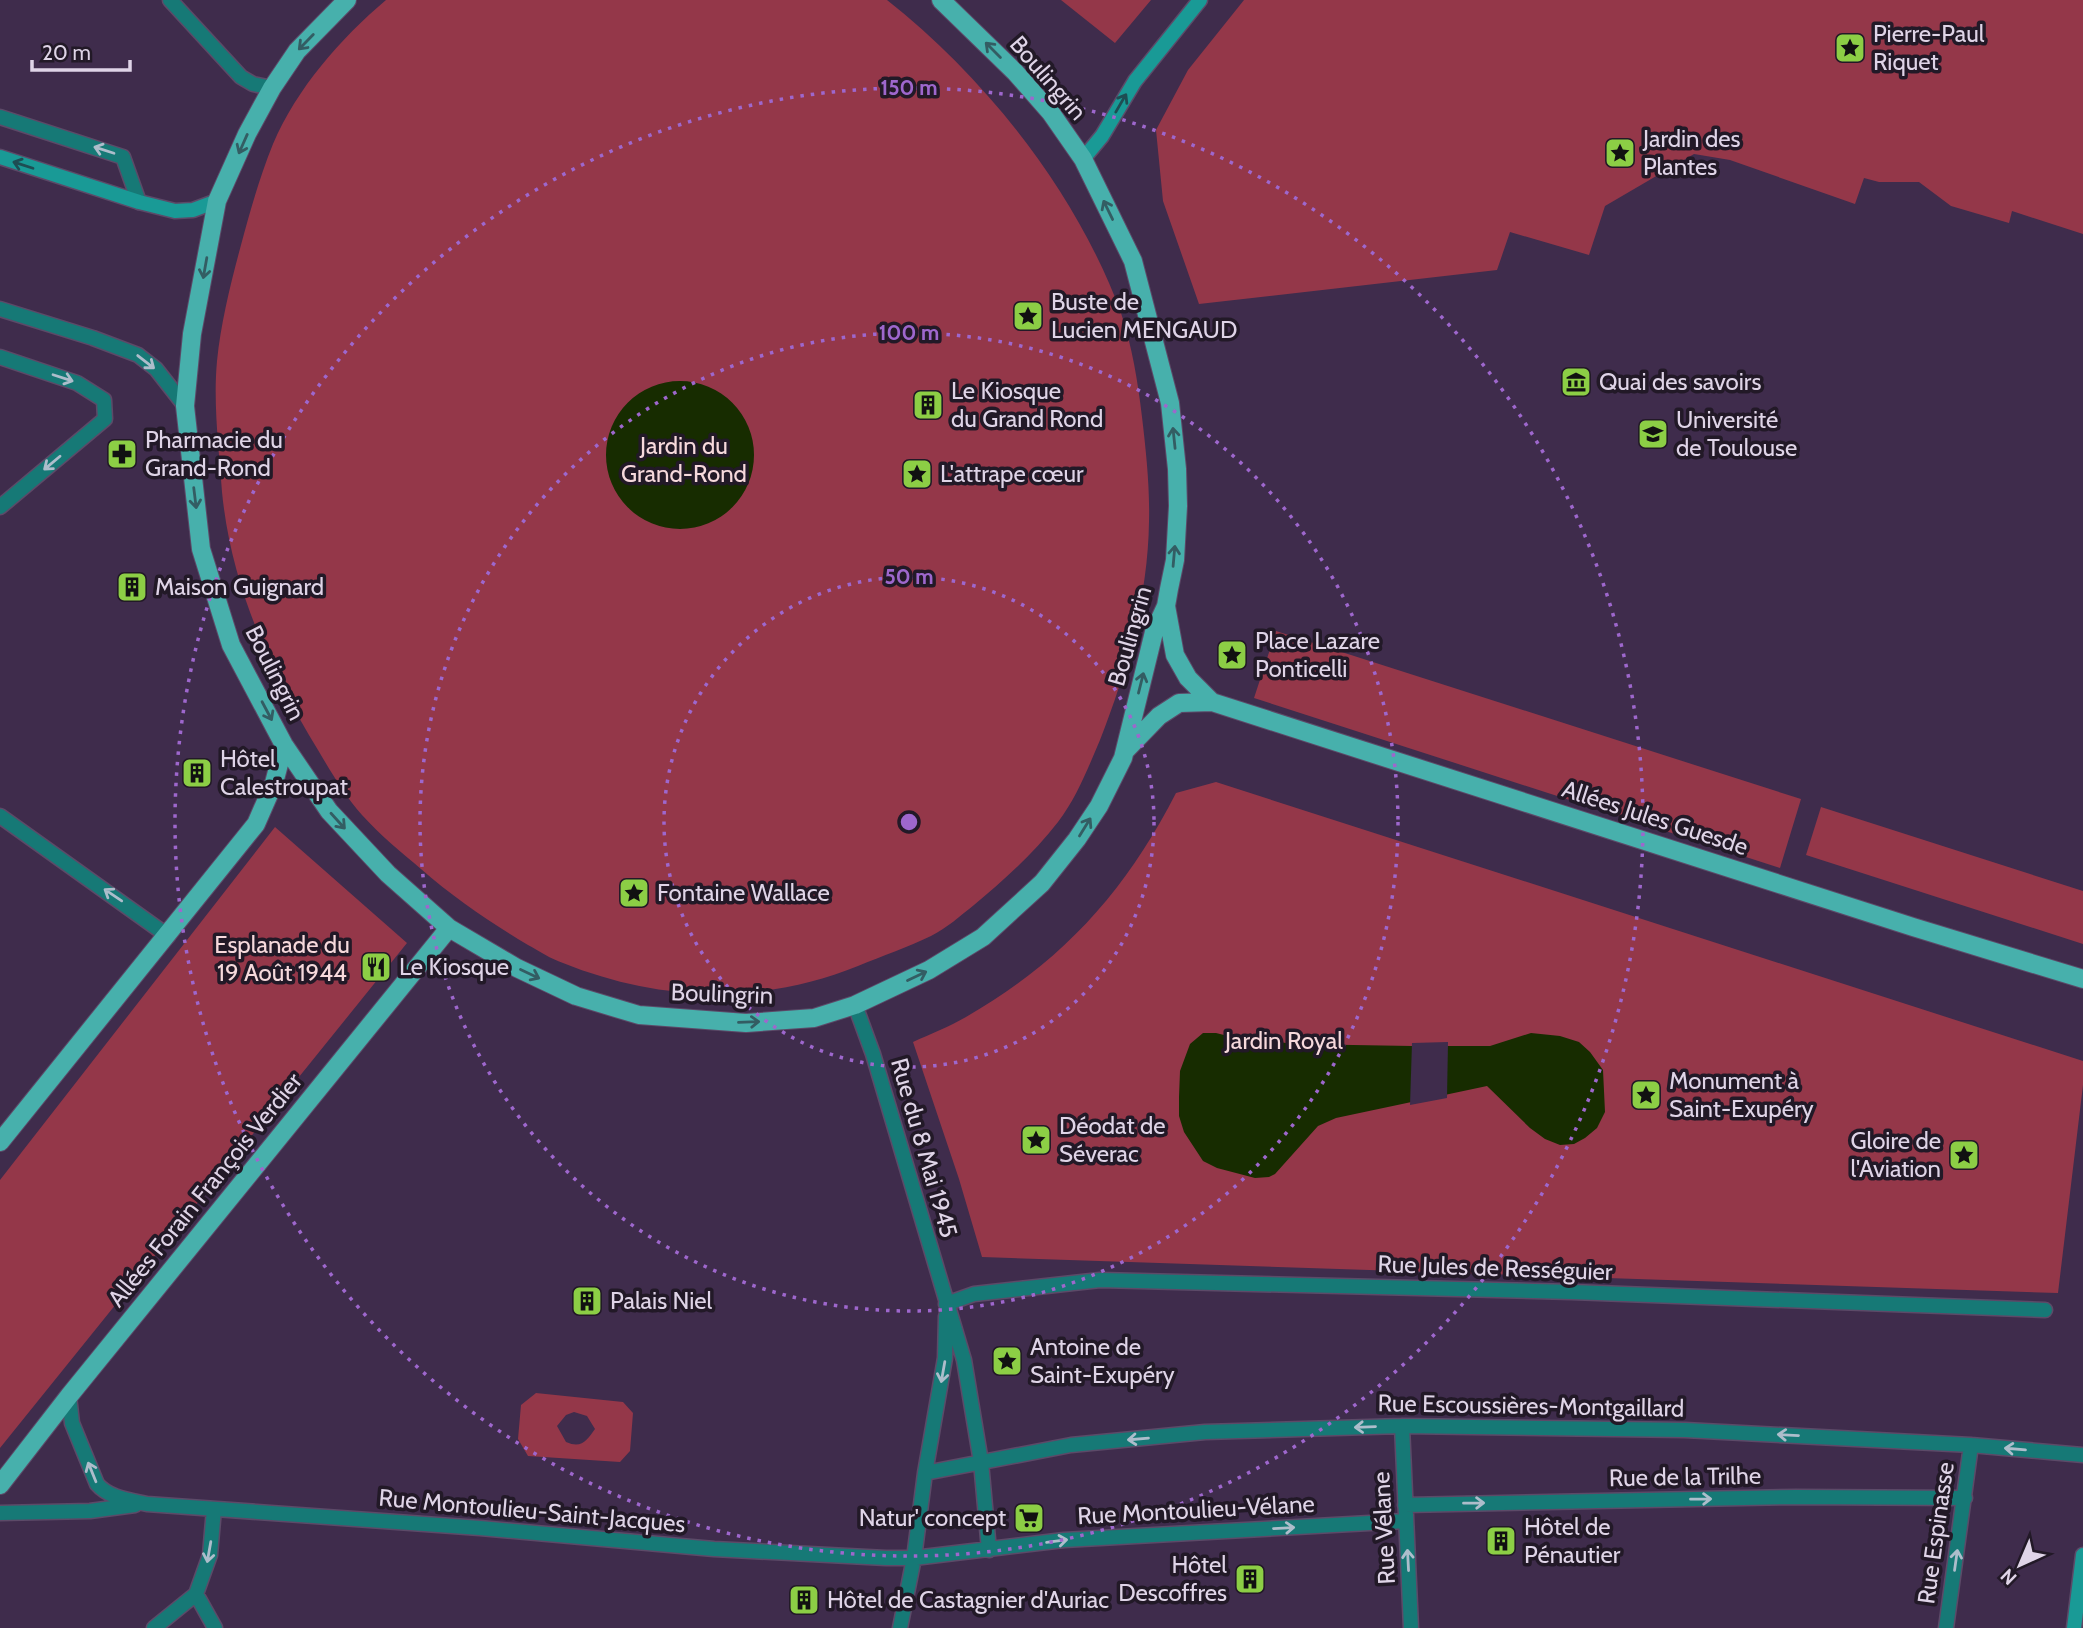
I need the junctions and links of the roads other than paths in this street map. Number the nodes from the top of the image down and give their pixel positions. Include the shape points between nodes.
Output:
1 (170, 0) edge
2 (347, 0) edge
3 (941, 0) edge
4 (1200, 0) edge
5 (272, 88) junction
6 (0, 117) edge
7 (0, 157) edge
8 (1083, 159) junction
9 (217, 201) junction
10 (139, 202) junction
11 (0, 309) edge
12 (0, 357) edge
13 (185, 406) junction
14 (0, 507) edge
15 (1166, 606) junction
16 (1212, 702) junction
17 (284, 745) junction
18 (1126, 750) junction
19 (0, 816) edge
20 (450, 928) junction
21 (168, 936) junction
22 (2083, 979) edge
23 (855, 1005) junction
24 (0, 1142) edge
25 (946, 1304) junction
26 (2045, 1310) dead end
27 (69, 1396) junction
28 (1402, 1426) junction
29 (1970, 1444) junction
30 (2083, 1455) edge
31 (981, 1462) junction
32 (925, 1473) junction
33 (0, 1485) edge
34 (1965, 1499) junction
35 (147, 1504) junction
36 (1405, 1504) junction
37 (214, 1509) junction
38 (0, 1513) edge
39 (1406, 1521) junction
40 (989, 1550) junction
41 (2083, 1555) edge
42 (914, 1558) junction
43 (196, 1594) junction
44 (154, 1628) edge
45 (215, 1628) edge
46 (900, 1628) edge
47 (1411, 1628) edge
48 (1946, 1628) edge
49 (2074, 1628) edge

1 - 5 street via 241,77
2 -> 5 main road, Boulingrin via 298,51
8 -> 3 main road, Boulingrin via 1024,82
8 -> 4 main road via 1135,80
5 -> 9 main road, Boulingrin
10 -> 6 street via 123,157
10 -> 7 main road
15 -> 8 main road, Boulingrin via 1178,506 1170,403 1133,261
9 - 10 main road via 175,211
9 -> 13 main road, Boulingrin via 192,334
11 -> 13 street via 138,355 156,369
12 -> 14 street via 77,383 104,400 105,419
13 -> 17 main road, Boulingrin via 201,549 230,645
15 - 16 main road, Allées Jules Guesde via 1175,655 1188,678
18 -> 15 main road, Boulingrin via 1154,632
16 - 18 main road, Allées Jules Guesde via 1180,703 1159,716
16 - 22 main road, Allées Jules Guesde
17 -> 20 main road, Boulingrin via 344,828
17 - 21 main road via 256,824
23 -> 18 main road, Boulingrin via 929,970 983,937 1042,883 1099,806
21 -> 19 street
20 -> 23 main road, Boulingrin via 576,996 639,1015 746,1023 814,1018
20 - 27 main road, Allées Forain François Verdier
21 - 24 main road
23 - 25 street, Rue du 8 Mai 1945
25 - 26 street, Rue Jules de Rességuier via 974,1294 1100,1280
25 - 31 street, Rue du 8 Mai 1945 via 964,1360
25 -> 32 street via 945,1358
27 - 33 main road, Allées Forain François Verdier
35 -> 27 street, Rue Montoulieu-Saint-Jacques via 115,1497 97,1484 72,1423
29 -> 28 street, Rue Escoussières-Montgaillard via 1685,1430
28 -> 31 street, Rue Escoussières-Montgaillard via 1205,1433 1070,1445
28 - 36 street, Rue Vélane
30 -> 29 street, Rue Escoussières-Montgaillard
29 - 34 street, Rue Espinasse
31 - 32 street, Rue Escoussières-Montgaillard
31 - 40 street, Rue du 8 Mai 1945
32 - 42 street
36 -> 34 street, Rue de la Trilhe via 1796,1497
48 -> 34 street, Rue Espinasse
35 - 37 street, Rue Montoulieu-Saint-Jacques
35 - 38 street, Rue Montoulieu-Saint-Jacques via 90,1511
36 - 39 street, Rue Vélane
37 - 42 street, Rue Montoulieu-Saint-Jacques via 714,1549
37 -> 43 street via 210,1555
40 -> 39 street, Rue Montoulieu-Vélane via 1064,1540
47 -> 39 street, Rue Vélane
40 - 42 street, Rue Montoulieu-Saint-Jacques
41 - 49 main road
42 - 46 street
43 - 44 street
43 - 45 street

